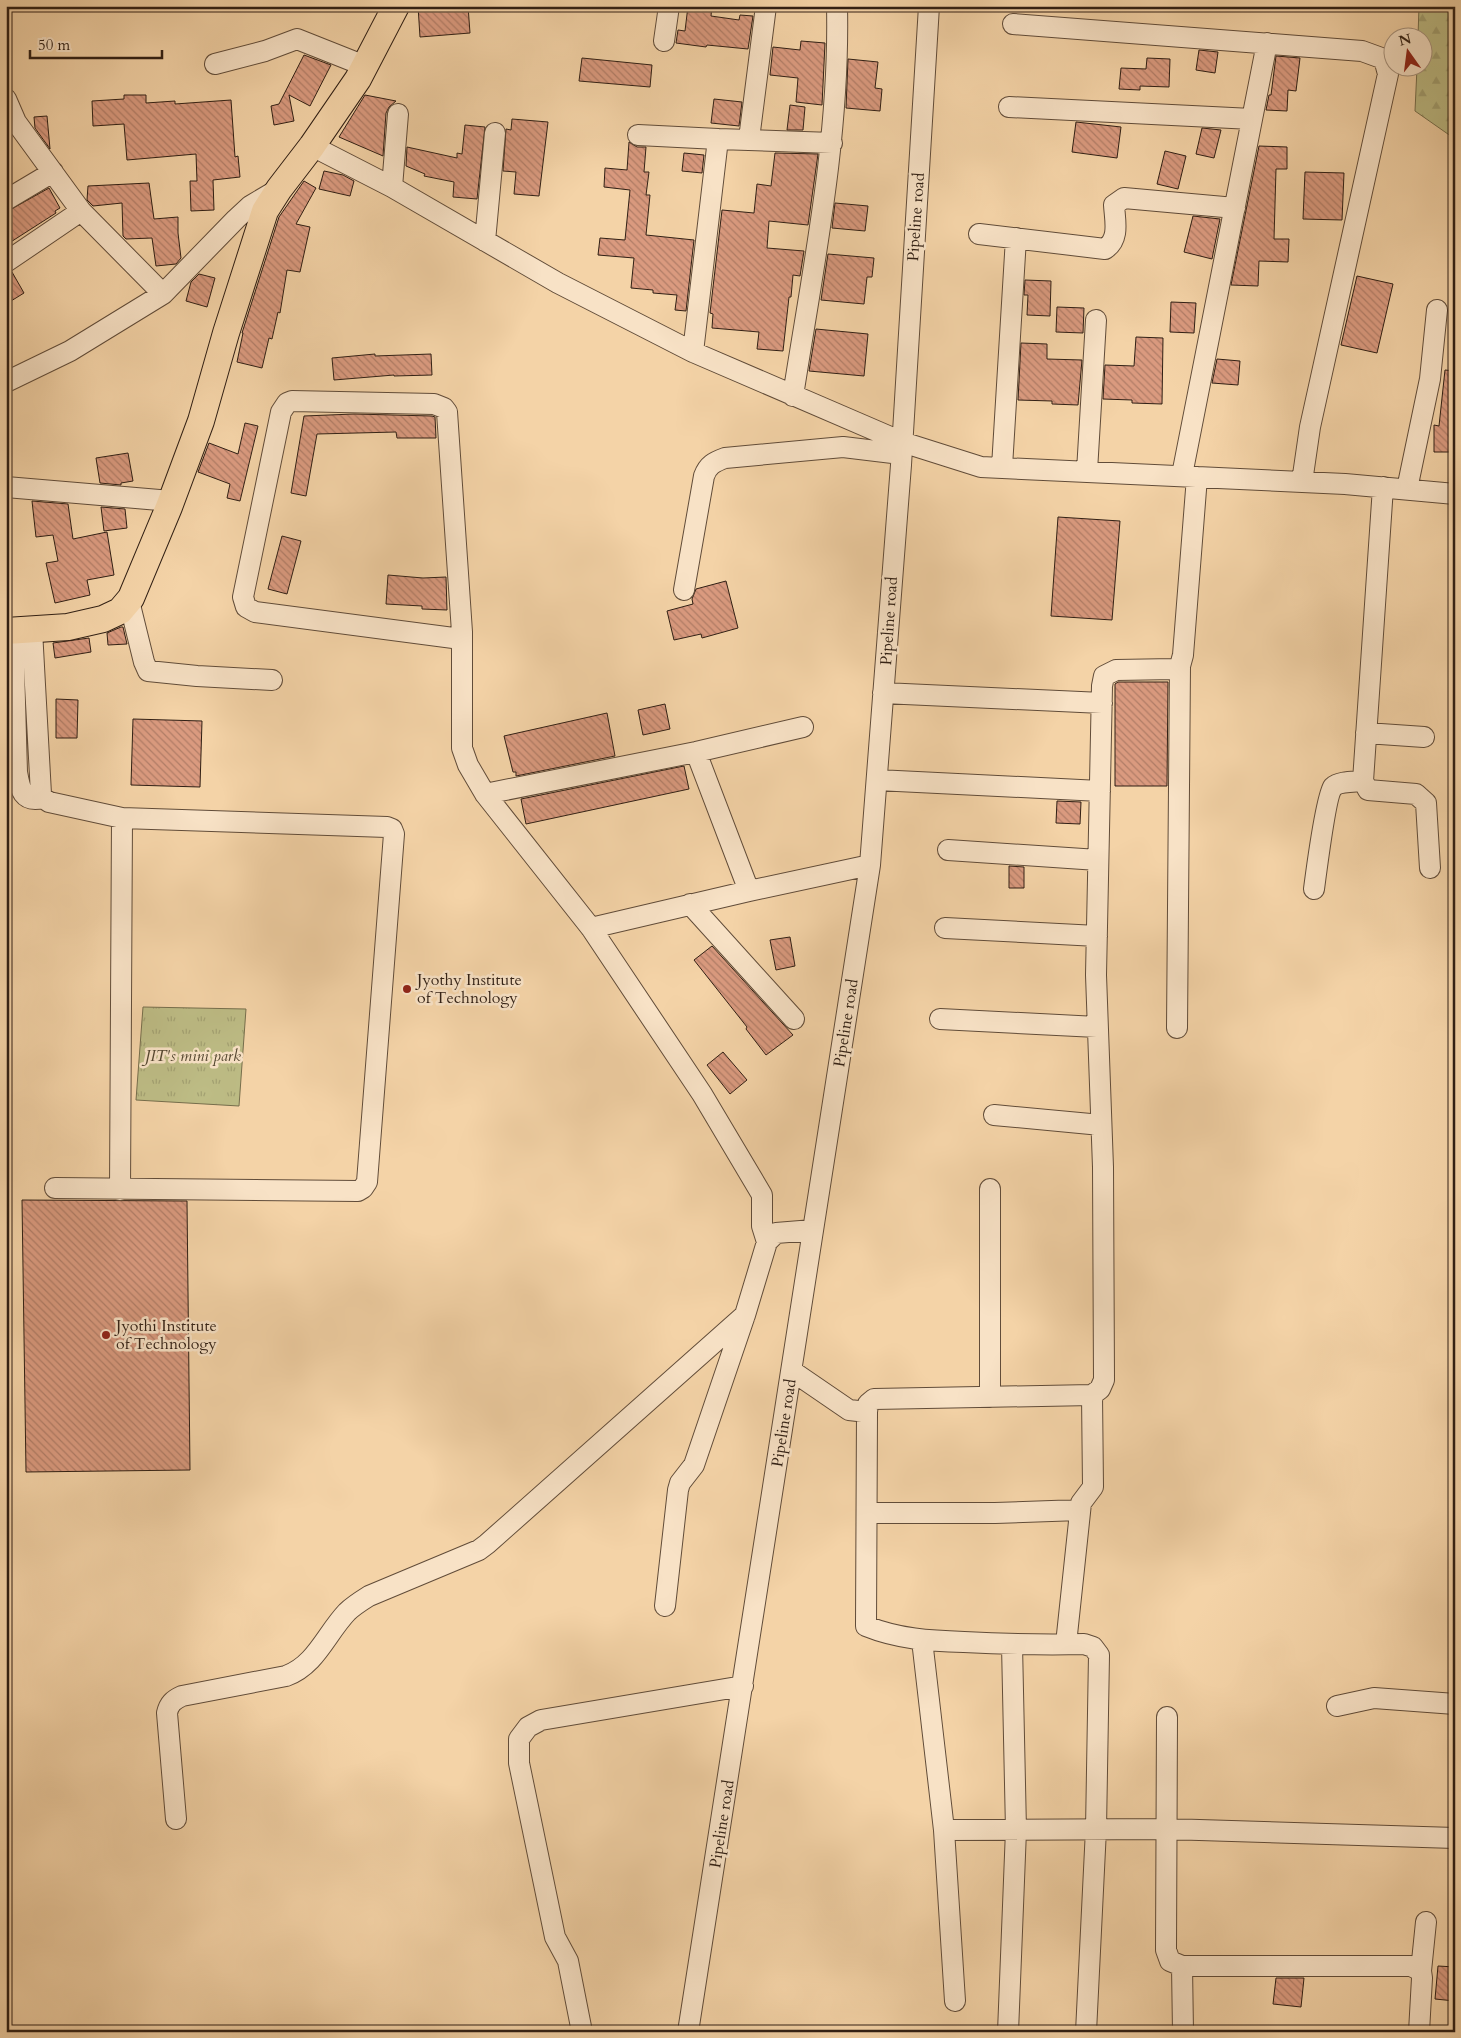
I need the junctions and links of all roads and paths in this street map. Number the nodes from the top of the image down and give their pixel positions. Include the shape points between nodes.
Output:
1 (396, 6) edge
2 (669, 6) edge
3 (766, 6) edge
4 (837, 6) edge
5 (929, 6) edge
6 (1013, 24) dead end
7 (664, 41) dead end
8 (1267, 43) junction
9 (215, 64) dead end
10 (365, 66) junction
11 (6, 99) edge
12 (1009, 107) dead end
13 (398, 114) dead end
14 (1252, 119) junction
15 (495, 133) dead end
16 (638, 135) dead end
17 (718, 139) junction
18 (749, 139) junction
19 (832, 143) junction
20 (312, 146) junction
21 (53, 172) junction
22 (392, 187) junction
23 (279, 189) junction
24 (6, 200) edge
25 (1235, 208) junction
26 (81, 211) junction
27 (979, 234) dead end
28 (1016, 238) junction
29 (485, 241) junction
30 (6, 262) edge
31 (163, 294) junction
32 (1437, 310) dead end
33 (1096, 320) dead end
34 (693, 352) junction
35 (6, 382) edge
36 (793, 396) junction
37 (901, 448) junction
38 (1002, 467) junction
39 (1087, 471) junction
40 (1190, 476) junction
41 (1302, 482) junction
42 (6, 487) edge
43 (1382, 487) junction
44 (1407, 489) junction
45 (1455, 494) edge
46 (171, 501) junction
47 (684, 590) dead end
48 (129, 600) junction
49 (17, 631) edge
50 (461, 639) junction
51 (1180, 666) junction
52 (272, 680) dead end
53 (883, 693) junction
54 (1102, 703) junction
55 (803, 727) dead end
56 (1366, 733) junction
57 (1424, 737) dead end
58 (696, 752) junction
59 (877, 780) junction
60 (1363, 781) junction
61 (1100, 791) junction
62 (485, 794) junction
63 (122, 818) junction
64 (948, 850) dead end
65 (1098, 860) junction
66 (870, 865) junction
67 (1430, 868) dead end
68 (1314, 888) dead end
69 (749, 891) junction
70 (690, 904) junction
71 (591, 928) junction
72 (944, 928) dead end
73 (1097, 936) junction
74 (940, 1019) dead end
75 (794, 1020) dead end
76 (1098, 1027) junction
77 (1177, 1028) dead end
78 (994, 1114) dead end
79 (1101, 1126) junction
80 (55, 1188) dead end
81 (990, 1189) dead end
82 (120, 1190) junction
83 (813, 1230) junction
84 (767, 1242) junction
85 (745, 1315) junction
86 (792, 1371) junction
87 (1092, 1395) junction
88 (990, 1397) junction
89 (867, 1412) junction
90 (1080, 1510) junction
91 (867, 1512) junction
92 (666, 1606) dead end
93 (922, 1640) junction
94 (1066, 1644) junction
95 (1012, 1645) junction
96 (743, 1686) junction
97 (1455, 1704) edge
98 (1337, 1706) dead end
99 (1167, 1717) dead end
100 (176, 1819) dead end
101 (944, 1830) junction
102 (1016, 1830) junction
103 (1096, 1830) junction
104 (1166, 1830) junction
105 (1455, 1838) edge
106 (1426, 1922) dead end
107 (1182, 1966) junction
108 (1421, 1971) junction
109 (955, 2002) dead end
110 (582, 2032) edge
111 (688, 2032) edge
112 (1008, 2032) edge
113 (1086, 2032) edge
114 (1183, 2032) edge
115 (1419, 2032) edge

1 - 10 main road
2 - 7 street
3 - 18 street
4 - 19 street
5 - 37 street, Pipeline road
6 - 8 street
8 - 14 street
8 - 41 street via 1374,54 1384,59 1388,74 1310,427
9 - 10 street via 297,39
10 - 20 main road
11 - 21 street via 16,122
12 - 14 street
13 - 22 street
14 - 25 street
15 - 29 street
16 - 17 street
17 - 18 street
17 - 34 street
18 - 19 street
19 - 36 street
20 - 22 street
20 - 23 main road
21 - 24 street
21 - 26 street
22 - 29 street
23 - 31 street via 250,206
23 - 46 main road via 265,211 201,421
25 - 28 street via 1124,198 1114,205 1116,234 1112,244 1105,249
25 - 40 street
26 - 30 street
26 - 31 street
27 - 28 street
28 - 38 street
29 - 34 street via 558,283
31 - 35 street via 70,351
32 - 44 street via 1430,378
33 - 39 street
34 - 36 street
36 - 37 street
37 - 38 street via 981,466
37 - 47 street via 843,447 725,458 714,462 704,476
37 - 53 street, Pipeline road
38 - 39 street
39 - 40 street
40 - 41 street
40 - 51 street
41 - 43 street
42 - 46 street
43 - 44 street
43 - 56 street
44 - 45 street
46 - 48 main road
48 - 49 main road via 120,611 103,619 68,627
48 - 52 street via 148,671
49 - 63 street via 41,794 50,802
50 - 50 street via 255,612 246,607 243,597 281,412 287,403 434,404 447,412
50 - 62 street via 462,748 468,766
51 - 54 street via 1174,669 1116,670 1104,676
51 - 77 street
53 - 54 street
53 - 59 street, Pipeline road
54 - 61 street
55 - 58 street
56 - 57 street
56 - 60 street
58 - 62 street
58 - 69 street
59 - 61 street
59 - 66 street, Pipeline road
60 - 67 street via 1368,790 1416,794 1426,803
60 - 68 street via 1338,784 1331,791
61 - 65 street
62 - 71 street
63 - 82 street
63 - 82 street via 387,827 394,834 367,1182 363,1188 358,1191
64 - 65 street
65 - 73 street
66 - 69 street
66 - 83 street, Pipeline road
69 - 70 street
70 - 71 street
70 - 75 street
71 - 84 street via 702,1094 762,1195 762,1226
72 - 73 street
73 - 76 street
74 - 76 street
76 - 79 street
78 - 79 street
79 - 87 street via 1104,1380
80 - 82 street
81 - 88 street
83 - 84 street via 776,1233
83 - 86 street, Pipeline road
84 - 85 street
85 - 92 street via 694,1465 678,1490
85 - 100 street via 479,1550 369,1596 355,1605 346,1612 316,1654 296,1672 174,1699 167,1713
86 - 89 street via 849,1410
86 - 96 street, Pipeline road
87 - 88 street
87 - 90 street via 1093,1487 1081,1503
88 - 89 street via 874,1399 868,1404
89 - 91 street
90 - 91 street
90 - 94 street
91 - 93 street via 866,1626 886,1634
93 - 95 street
93 - 101 street
94 - 95 street
94 - 103 street via 1093,1647 1099,1655
95 - 102 street
96 - 110 street via 541,1720 528,1727 519,1738 519,1763 554,1937 568,1962
96 - 111 street, Pipeline road
97 - 98 street via 1374,1698
99 - 104 street
101 - 102 street
101 - 109 street
102 - 103 street
102 - 112 street
103 - 104 street
103 - 113 street
104 - 105 street
104 - 107 street via 1166,1950 1170,1961
106 - 108 street
107 - 108 street via 1410,1966
107 - 114 street
108 - 115 street

